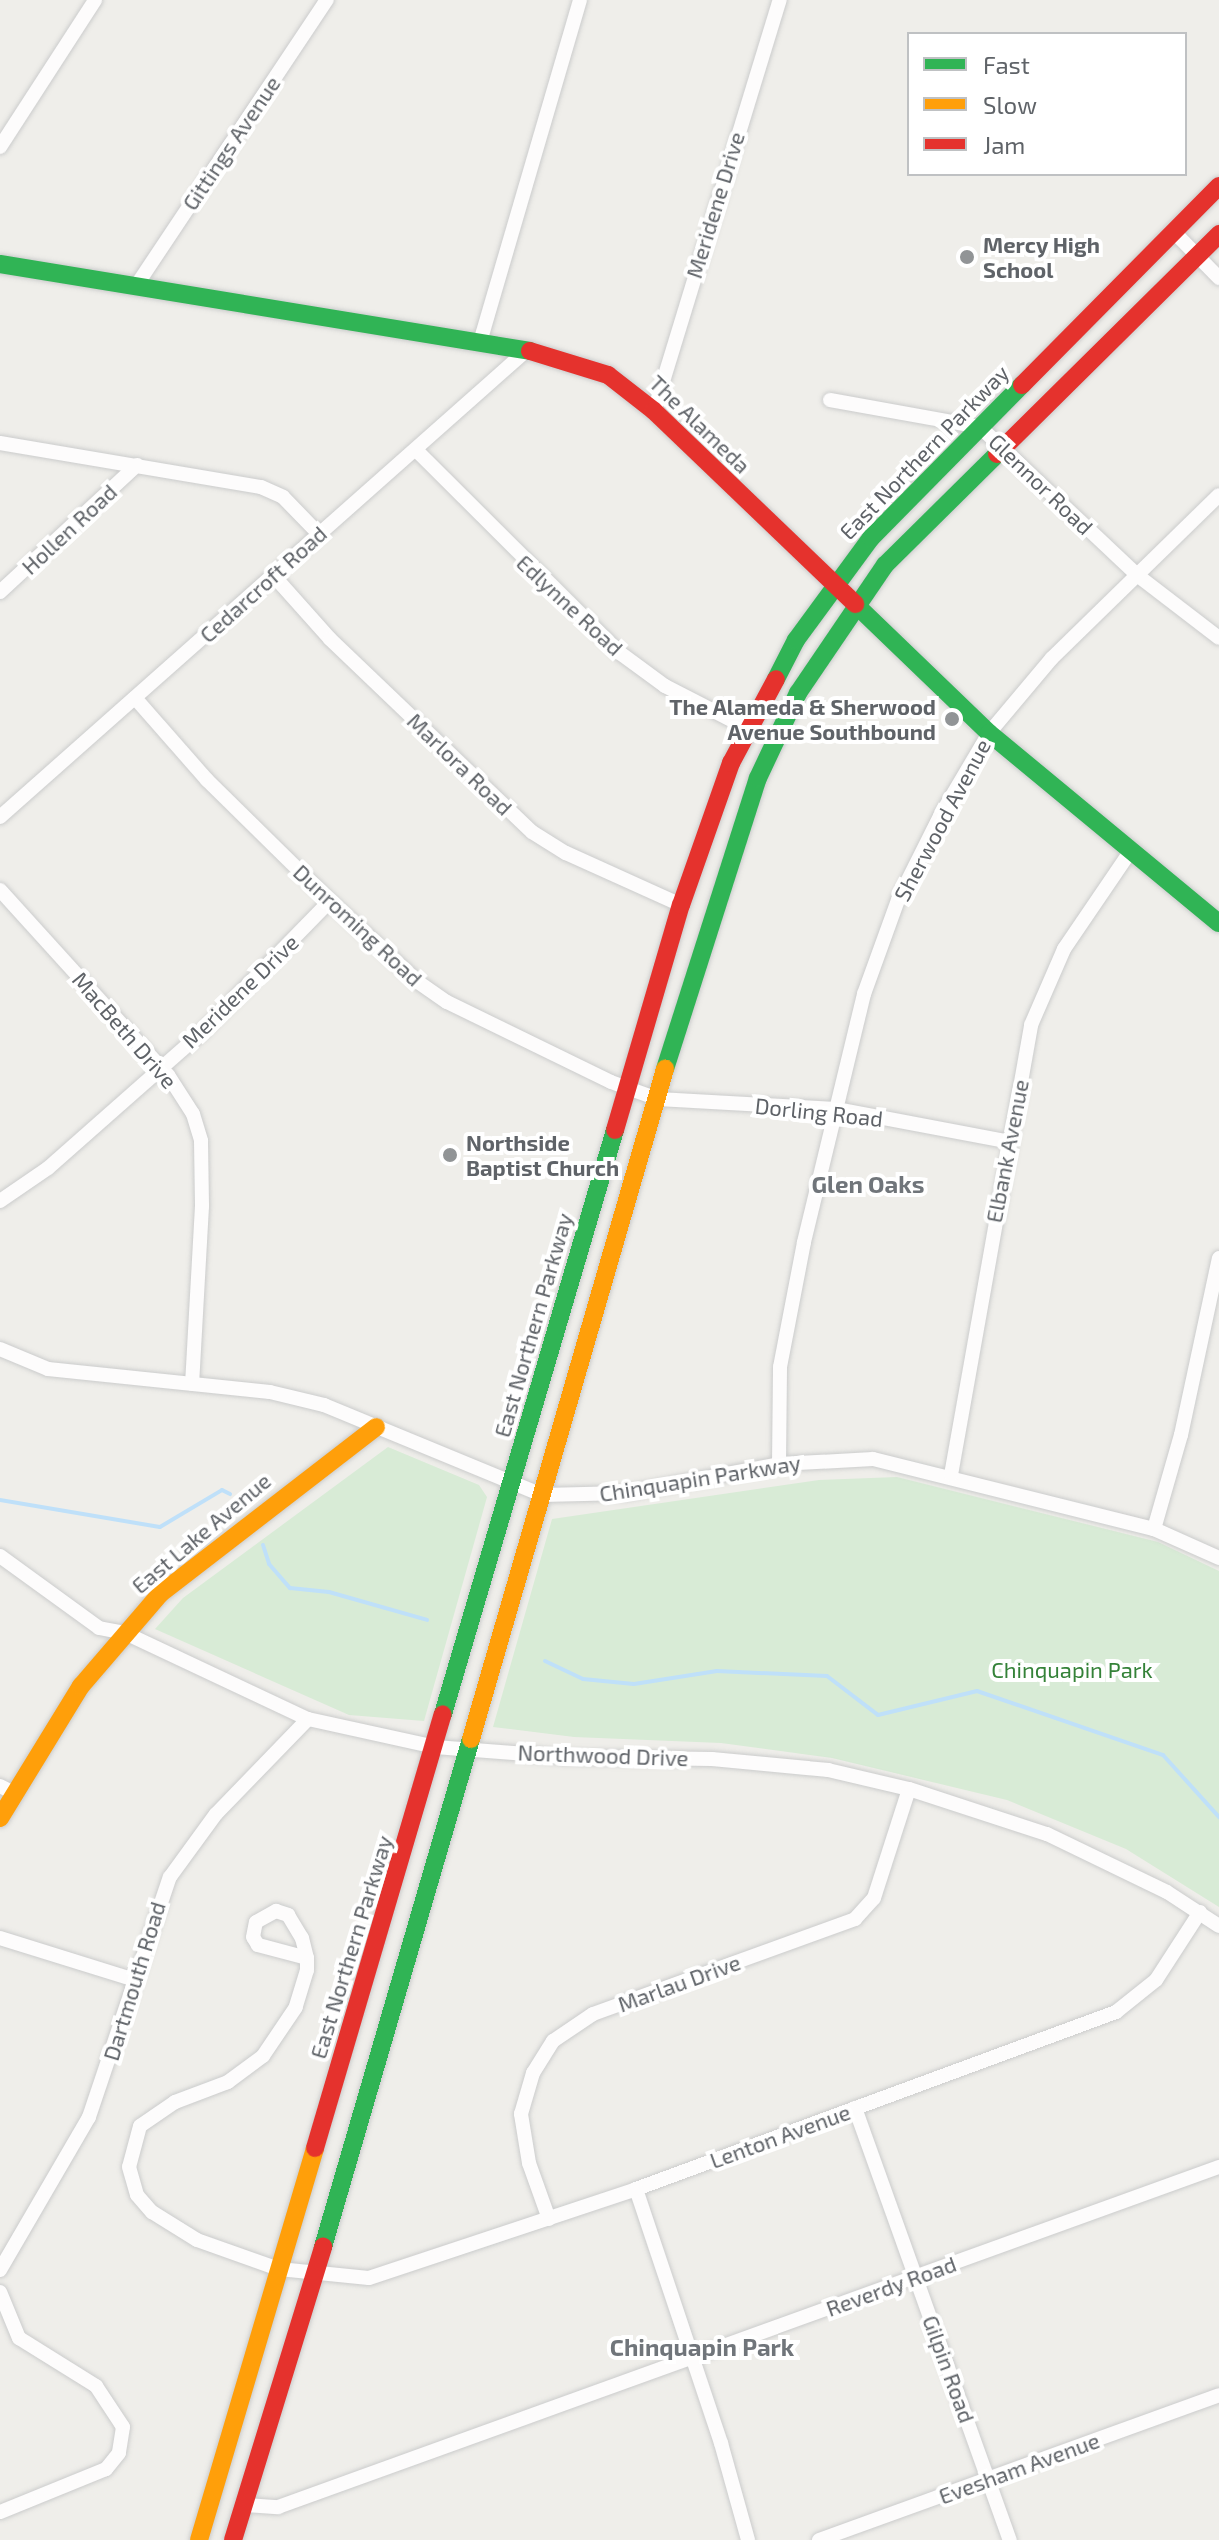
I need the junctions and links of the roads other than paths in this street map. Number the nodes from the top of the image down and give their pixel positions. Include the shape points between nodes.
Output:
1 (95, 0) edge
2 (327, 0) edge
3 (580, 0) edge
4 (780, 0) edge
5 (0, 147) edge
6 (1219, 186) edge
7 (1173, 231) junction
8 (1219, 234) edge
9 (1198, 256) junction
10 (0, 264) edge
11 (1219, 278) edge
12 (136, 286) junction
13 (480, 342) junction
14 (527, 350) junction
15 (830, 400) dead end
16 (654, 411) junction
17 (980, 427) junction
18 (0, 443) edge
19 (1003, 447) junction
20 (417, 451) junction
21 (137, 465) junction
22 (1219, 495) edge
23 (319, 534) junction
24 (273, 575) junction
25 (1137, 575) junction
26 (834, 585) junction
27 (0, 592) edge
28 (856, 607) junction
29 (1219, 638) edge
30 (135, 698) junction
31 (747, 728) junction
32 (989, 733) junction
33 (0, 817) edge
34 (1130, 852) junction
35 (0, 890) edge
36 (330, 901) junction
37 (681, 905) junction
38 (1219, 923) edge
39 (161, 1067) junction
40 (627, 1089) junction
41 (658, 1099) junction
42 (836, 1109) junction
43 (1010, 1142) junction
44 (0, 1201) edge
45 (1219, 1258) edge
46 (0, 1349) edge
47 (192, 1384) junction
48 (376, 1427) junction
49 (779, 1464) junction
50 (951, 1475) junction
51 (510, 1485) junction
52 (542, 1495) junction
53 (1154, 1529) junction
54 (0, 1556) edge
55 (1219, 1558) edge
56 (125, 1633) junction
57 (308, 1719) junction
58 (435, 1747) junction
59 (469, 1748) junction
60 (909, 1789) junction
61 (7, 1790) edge
62 (0, 1818) edge
63 (1200, 1912) junction
64 (1219, 1926) edge
65 (0, 1938) edge
66 (307, 1958) dead end
67 (135, 1980) junction
68 (855, 2108) junction
69 (1219, 2167) edge
70 (636, 2189) junction
71 (549, 2219) junction
72 (279, 2269) junction
73 (0, 2270) edge
74 (314, 2272) junction
75 (917, 2277) junction
76 (0, 2292) edge
77 (3, 2313) edge
78 (692, 2359) junction
79 (1219, 2395) edge
80 (988, 2479) junction
81 (246, 2505) junction
82 (0, 2512) edge
83 (199, 2540) edge
84 (233, 2540) edge
85 (748, 2540) edge
86 (819, 2540) edge
87 (1010, 2540) edge

1 - 5 street
2 - 12 street, Gittings Avenue
3 - 13 street
4 - 16 street, Meridene Drive
6 - 7 main road, East Northern Parkway
7 - 9 street
7 - 17 main road, East Northern Parkway
8 - 9 main road
9 - 11 street
9 - 19 main road
10 - 12 main road, The Alameda
12 - 13 main road, The Alameda
13 - 14 main road, The Alameda
14 - 16 main road, The Alameda via 597,369
14 - 20 street, Cedarcroft Road
15 - 17 street, Glennor Road
16 - 26 main road, The Alameda
17 - 19 street, Glennor Road
17 - 26 main road, East Northern Parkway via 897,509
18 - 21 street
19 - 25 street, Glennor Road
19 - 28 main road via 926,520
20 - 23 street, Cedarcroft Road
20 - 31 street, Edlynne Road via 620,653 665,686
21 - 23 street via 270,490
21 - 27 street, Hollen Road
22 - 25 street, Sherwood Avenue
23 - 24 street, Cedarcroft Road
24 - 30 street, Cedarcroft Road
24 - 37 street, Marlora Road via 330,639 532,832
25 - 29 street, Glennor Road
25 - 32 street, Sherwood Avenue via 1052,658
26 - 28 main road, The Alameda
26 - 31 main road, East Northern Parkway
28 - 32 main road, The Alameda
28 - 41 main road via 798,693 758,778 702,942
30 - 33 street, Cedarcroft Road
30 - 36 street, Dunroming Road via 207,780
31 - 37 main road, East Northern Parkway
32 - 34 main road, The Alameda
32 - 42 street, Sherwood Avenue via 898,900 864,994
34 - 38 main road, The Alameda
34 - 43 street, Elbank Avenue via 1045,985 1026,1048
35 - 39 street, MacBeth Drive
36 - 39 street, Meridene Drive via 227,1008
36 - 40 street, Dunroming Road via 430,992
37 - 40 main road, East Northern Parkway
39 - 44 street, Meridene Drive via 48,1168
39 - 47 street, MacBeth Drive via 187,1102 201,1141
40 - 41 street, Dorling Road
40 - 51 main road, East Northern Parkway
41 - 42 street, Dorling Road
41 - 52 main road
42 - 43 street, Dorling Road
42 - 49 street, Sherwood Avenue via 785,1336 777,1395
43 - 50 street, Elbank Avenue
45 - 53 street via 1181,1435
46 - 47 street, Chinquapin Parkway via 48,1369
47 - 48 street, Chinquapin Parkway via 303,1399
48 - 51 street, Chinquapin Parkway
48 - 56 main road, East Lake Avenue via 217,1546
49 - 50 street, Chinquapin Parkway via 873,1459
49 - 52 street, Chinquapin Parkway via 626,1493
50 - 53 street, Chinquapin Parkway
51 - 52 street, Chinquapin Parkway
51 - 58 main road, East Northern Parkway
52 - 59 main road
53 - 55 street, Chinquapin Parkway
54 - 56 street, Northwood Drive via 99,1628
56 - 57 street, Northwood Drive
56 - 61 main road, East Lake Avenue
57 - 58 street, Northwood Drive
57 - 67 street, Dartmouth Road via 216,1814 180,1861 162,1892
58 - 59 street, Northwood Drive
58 - 72 main road, East Northern Parkway
59 - 60 street, Northwood Drive via 802,1767
59 - 74 main road
60 - 63 street, Northwood Drive via 1085,1849
60 - 71 street, Marlau Drive via 874,1898 855,1919 593,2014 553,2041 533,2073 521,2114 529,2163
61 - 62 main road, East Lake Avenue
63 - 64 street, Northwood Drive
63 - 68 street, Lenton Avenue via 1156,1980 1126,2007
65 - 67 street
66 - 72 street, Lenton Avenue via 306,1984 296,2007 263,2056 228,2082 154,2113 140,2126 130,2152 132,2183 152,2212 197,2240
67 - 73 street, Dartmouth Road via 80,2137
68 - 70 street, Lenton Avenue
68 - 75 street, Gilpin Road
69 - 75 street, Reverdy Road
70 - 71 street, Lenton Avenue
70 - 78 street
71 - 74 street, Lenton Avenue via 394,2274 369,2278
72 - 74 street, Lenton Avenue
72 - 83 main road, East Northern Parkway
74 - 81 main road
75 - 78 street, Reverdy Road
75 - 80 street, Gilpin Road
76 - 77 street
77 - 82 street via 27,2345 96,2386 123,2427 119,2453 106,2469
78 - 81 street, Reverdy Road via 278,2507
78 - 85 street
79 - 80 street, Evesham Avenue
80 - 86 street, Evesham Avenue
80 - 87 street, Gilpin Road
81 - 84 main road

